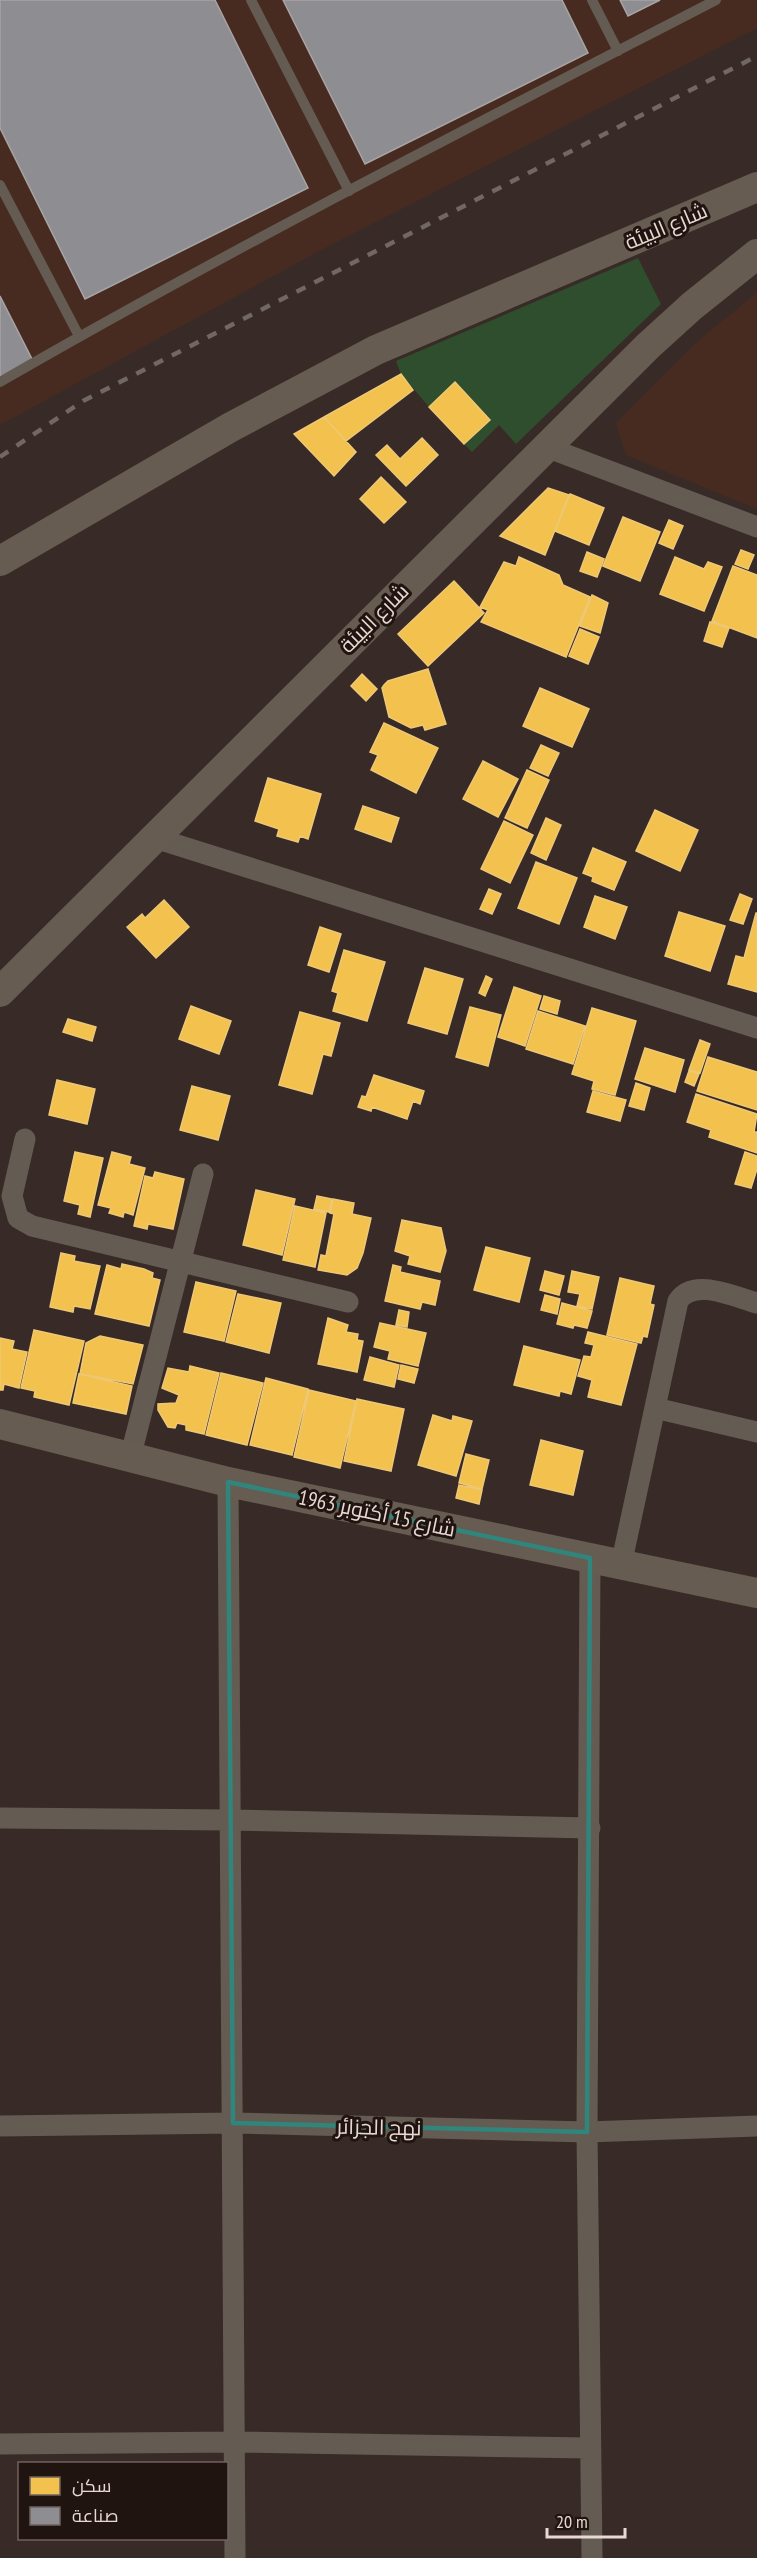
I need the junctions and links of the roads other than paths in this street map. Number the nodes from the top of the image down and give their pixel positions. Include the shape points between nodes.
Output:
1 (251, 0) edge
2 (592, 0) edge
3 (716, 0) edge
4 (618, 51) junction
5 (0, 185) edge
6 (757, 187) edge
7 (349, 191) junction
8 (757, 254) edge
9 (79, 336) junction
10 (0, 382) edge
11 (546, 447) junction
12 (757, 527) edge
13 (0, 561) edge
14 (155, 838) junction
15 (0, 992) edge
16 (757, 1028) edge
17 (25, 1139) dead end
18 (203, 1174) dead end
19 (181, 1261) junction
20 (348, 1302) dead end
21 (757, 1303) edge
22 (655, 1408) junction
23 (0, 1424) edge
24 (757, 1432) edge
25 (130, 1458) junction
26 (228, 1482) junction
27 (590, 1558) junction
28 (621, 1565) junction
29 (757, 1593) edge
30 (0, 1818) edge
31 (230, 1820) junction
32 (590, 1828) junction
33 (233, 2123) junction
34 (0, 2126) edge
35 (757, 2126) edge
36 (587, 2132) junction
37 (235, 2442) junction
38 (0, 2444) edge
39 (589, 2448) junction
40 (235, 2558) edge
41 (592, 2558) edge

1 - 7 lane
2 - 4 lane
3 - 4 lane
4 - 7 lane
5 - 9 lane
6 - 13 main road, شارع البيئة via 376,350 231,427
7 - 9 lane
8 - 11 main road, شارع البيئة via 674,322
9 - 10 lane
11 - 12 street
11 - 14 main road, شارع البيئة
14 - 15 main road, شارع البيئة
14 - 16 street
17 - 19 street via 12,1196 18,1218 32,1226
18 - 19 street
19 - 20 street
19 - 25 street
21 - 22 street via 695,1289 682,1295 674,1313
22 - 24 street
22 - 28 street
23 - 25 main road, شارع 15 أكتوبر 1963
25 - 26 main road, شارع 15 أكتوبر 1963
26 - 27 main road, شارع 15 أكتوبر 1963
26 - 31 street
27 - 28 main road, شارع 15 أكتوبر 1963
27 - 32 street
28 - 29 main road, شارع 15 أكتوبر 1963
30 - 31 street
31 - 32 street
31 - 33 street
32 - 36 street
33 - 34 street, نهج الجزائر
33 - 36 street, نهج الجزائر
33 - 37 street
35 - 36 street, نهج الجزائر
36 - 39 street
37 - 38 street
37 - 39 street
37 - 40 street
39 - 41 street

